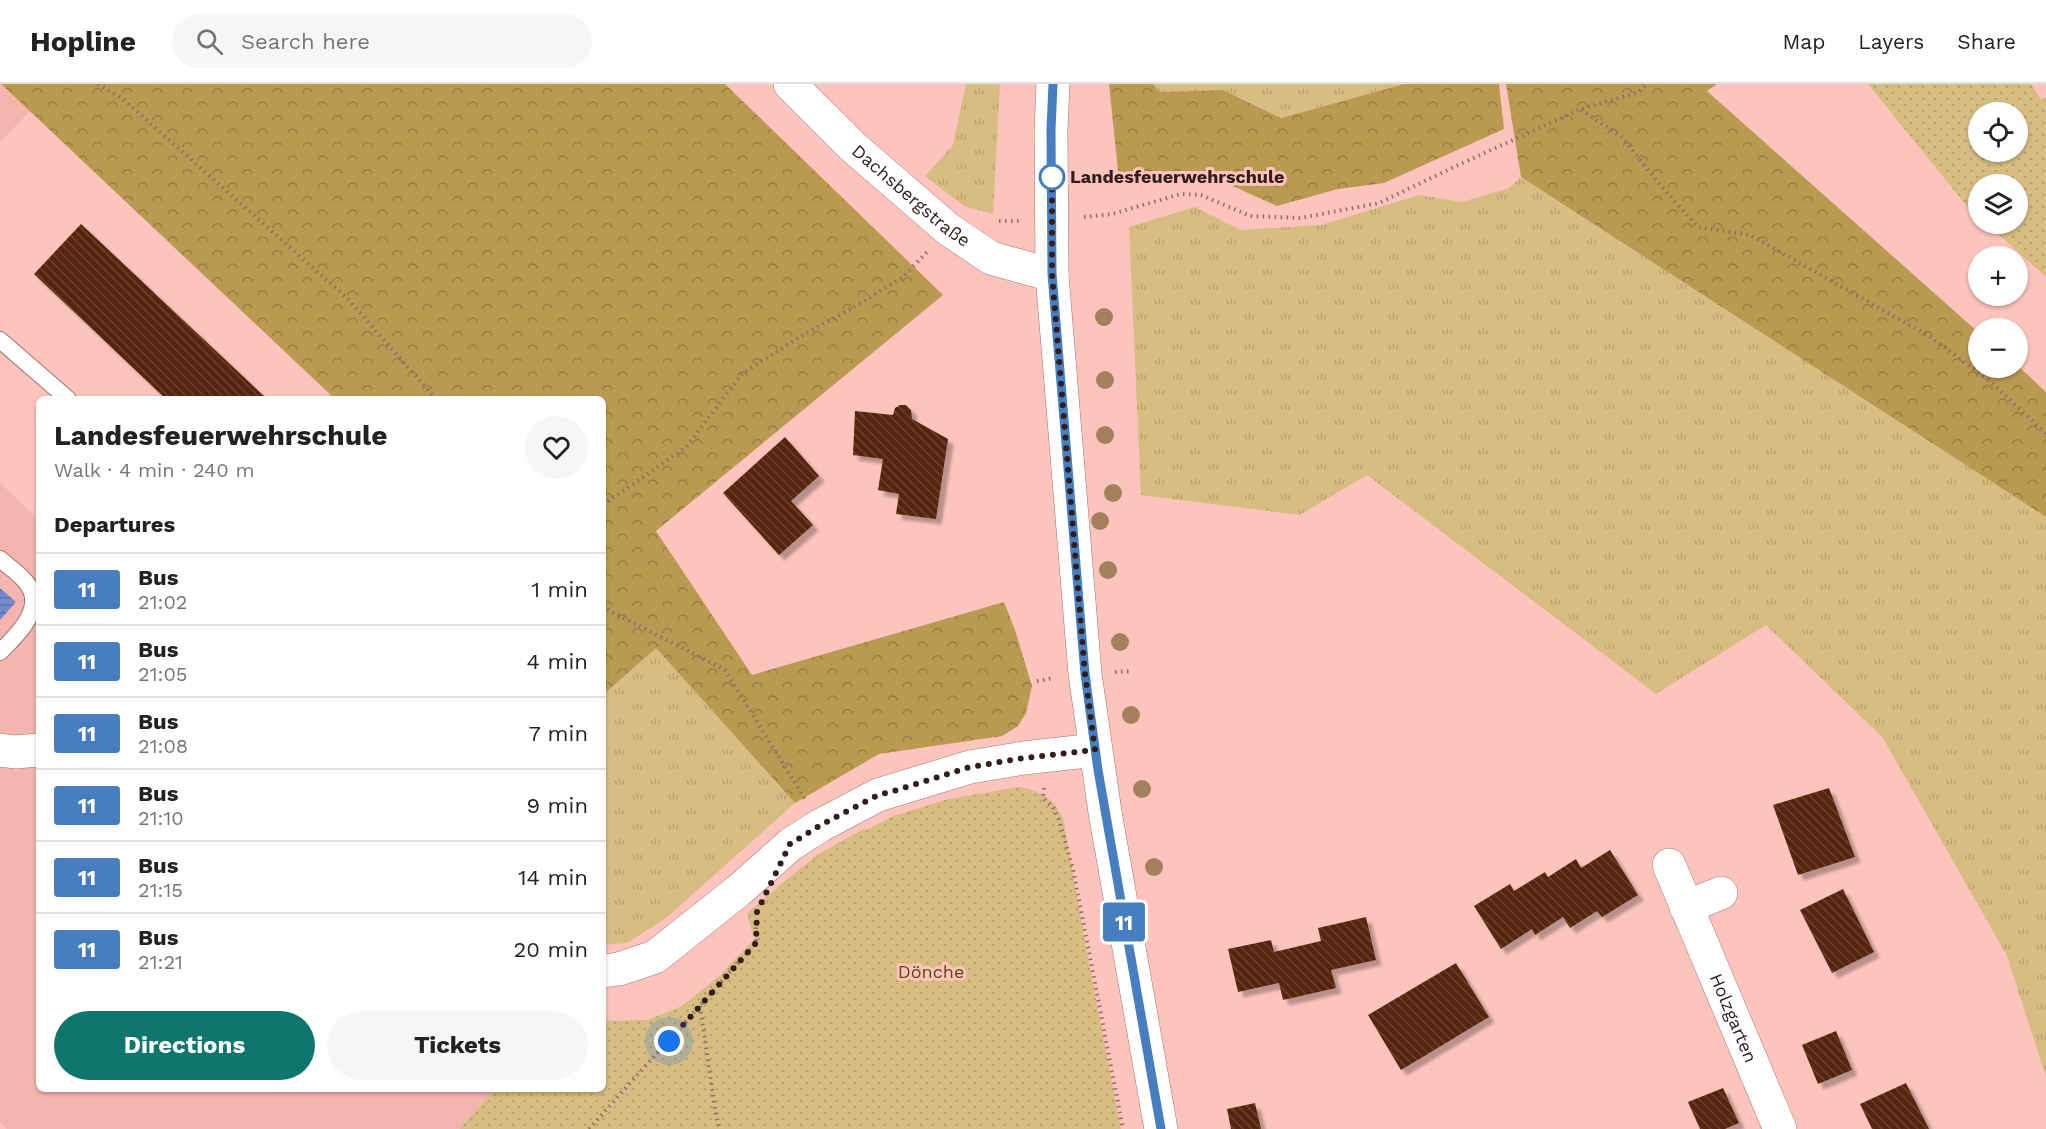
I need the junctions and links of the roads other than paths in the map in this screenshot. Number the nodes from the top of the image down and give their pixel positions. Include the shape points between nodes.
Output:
1 (790, 84) edge
2 (1053, 84) edge
3 (1052, 274) junction
4 (0, 340) edge
5 (65, 396) edge
6 (0, 559) edge
7 (0, 652) edge
8 (0, 750) edge
9 (36, 750) edge
10 (1095, 750) junction
11 (1669, 865) dead end
12 (1721, 893) dead end
13 (1686, 907) junction
14 (606, 971) edge
15 (1161, 1129) edge
16 (1780, 1129) edge

1 - 3 street, Dachsbergstraße via 852,146 948,229 991,258
2 - 3 street
3 - 10 street via 1085,674
4 - 5 lane
6 - 7 lane via 32,592 33,605 23,626
8 - 9 street
10 - 14 street via 970,767 878,795 790,844 655,957
10 - 15 street
11 - 13 street, Holzgarten
12 - 13 street
13 - 16 street, Holzgarten

